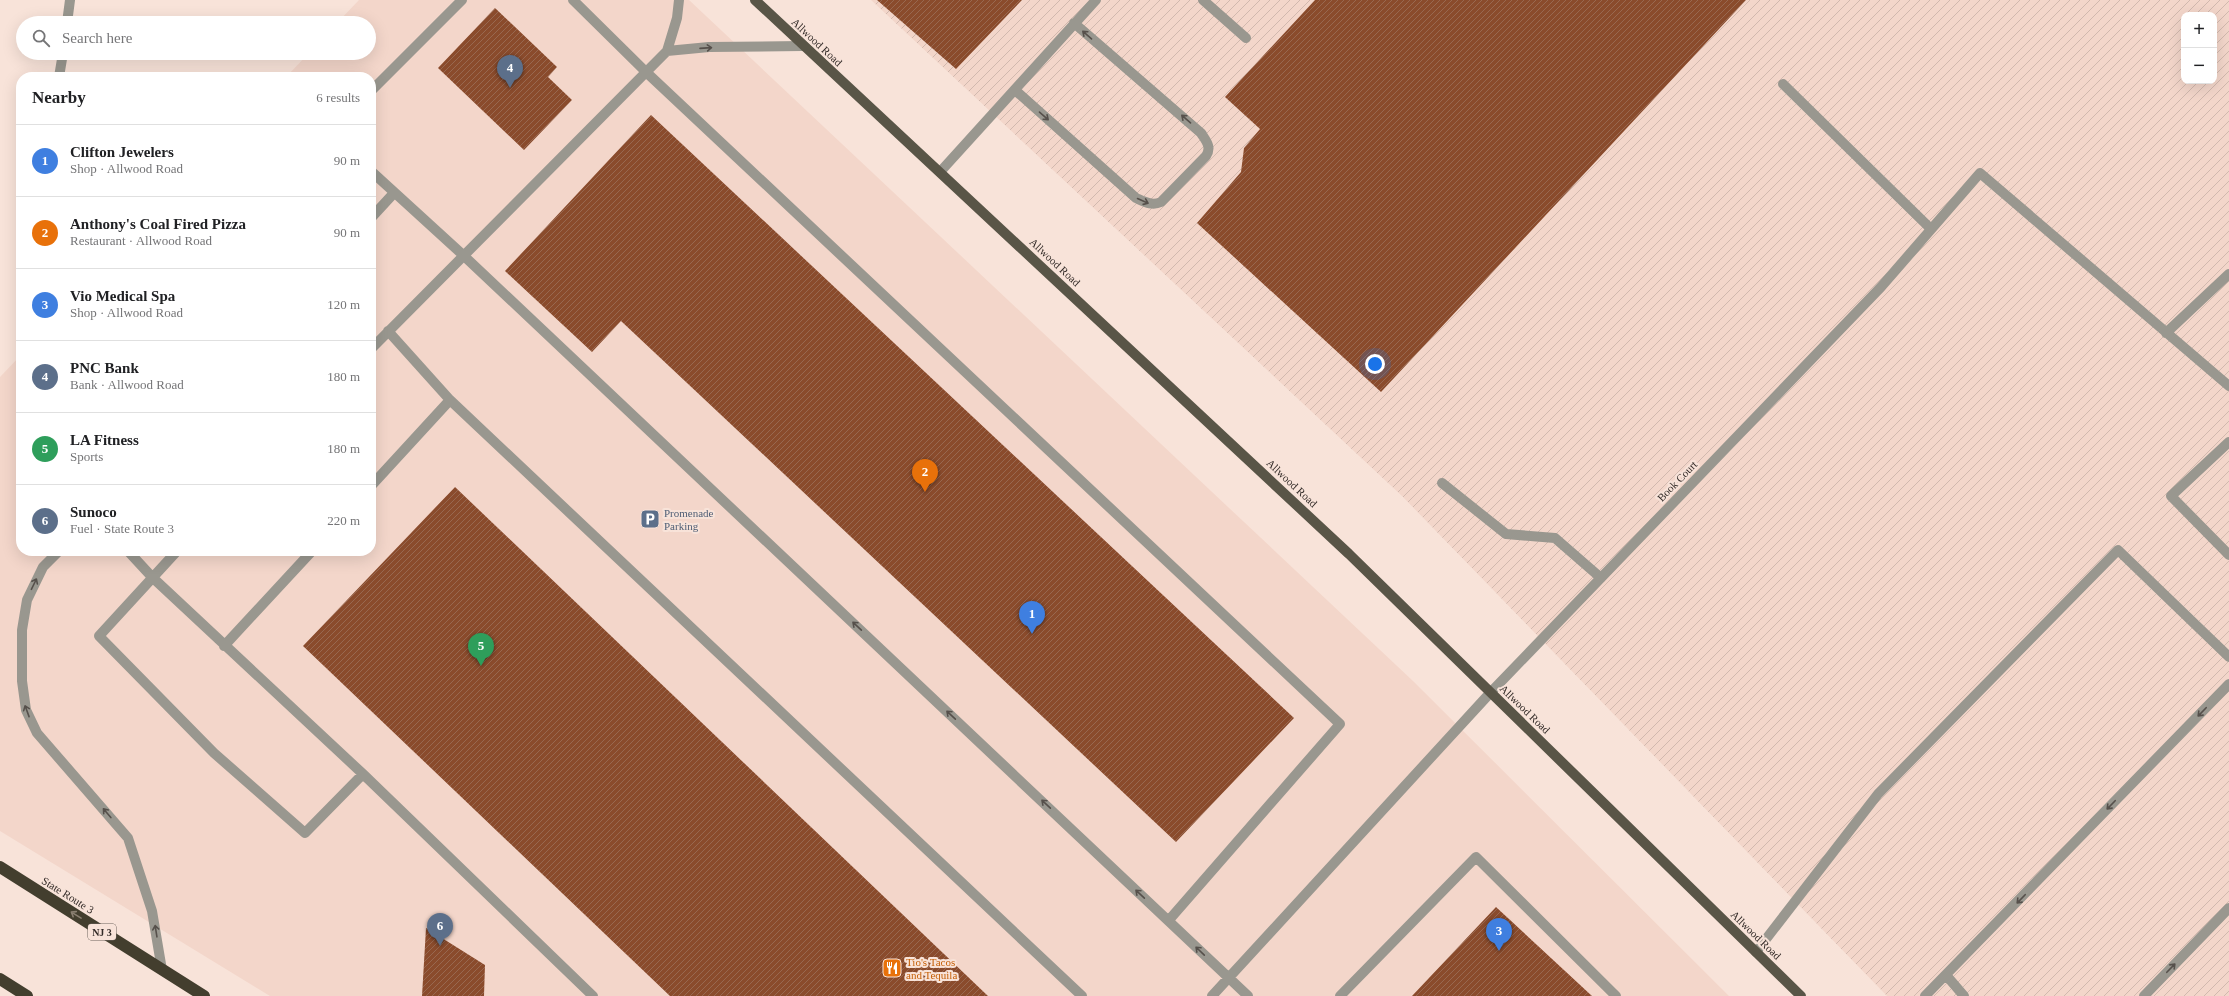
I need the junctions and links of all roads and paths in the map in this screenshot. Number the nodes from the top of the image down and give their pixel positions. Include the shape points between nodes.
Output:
1 (70, 0) edge
2 (462, 0) edge
3 (572, 0) edge
4 (679, 0) edge
5 (755, 0) edge
6 (1096, 0) edge
7 (1203, 0) edge
8 (68, 16) edge
9 (1074, 23) junction
10 (1246, 38) dead end
11 (802, 46) junction
12 (667, 51) junction
13 (62, 60) edge
14 (61, 72) edge
15 (646, 72) junction
16 (1783, 84) dead end
17 (376, 86) edge
18 (1015, 90) junction
19 (940, 172) junction
20 (376, 176) edge
21 (394, 193) junction
22 (376, 213) edge
23 (1931, 229) junction
24 (463, 255) junction
25 (2229, 274) edge
26 (388, 331) junction
27 (2166, 333) junction
28 (376, 344) edge
29 (2229, 386) edge
30 (450, 400) junction
31 (2229, 442) edge
32 (376, 481) edge
33 (1442, 483) dead end
34 (2229, 555) edge
35 (54, 556) edge
36 (133, 556) edge
37 (172, 556) edge
38 (307, 556) edge
39 (152, 577) junction
40 (1601, 578) junction
41 (224, 646) junction
42 (2229, 658) edge
43 (2229, 684) edge
44 (1491, 692) junction
45 (363, 774) junction
46 (0, 867) edge
47 (2229, 908) edge
48 (1169, 920) junction
49 (1756, 952) junction
50 (162, 970) junction
51 (1946, 975) junction
52 (1228, 978) junction
53 (0, 979) edge
54 (26, 996) edge
55 (204, 996) edge
56 (593, 996) edge
57 (1082, 996) edge
58 (1212, 996) edge
59 (1248, 996) edge
60 (1340, 996) edge
61 (1616, 996) edge
62 (1801, 996) edge
63 (1925, 996) edge
64 (1964, 996) edge
65 (2144, 996) edge

1 - 8 street
2 - 17 street
3 - 15 street
4 - 12 street via 677,18
5 - 11 main road, Allwood Road
6 - 9 street
7 - 10 street
9 - 18 street
18 -> 9 street via 1136,198 1144,202 1161,202 1206,156 1209,148 1201,132
12 -> 11 street via 709,47
11 - 19 main road, Allwood Road
12 - 15 street
13 - 14 street
15 - 24 street
15 - 48 street via 1340,724
16 - 23 street
18 - 19 street
19 - 44 main road, Allwood Road via 1349,554
20 - 21 street
21 - 22 street
21 - 24 street
23 - 27 street, Book Court via 1980,173
23 - 40 street, Book Court via 1881,287
24 - 26 street
48 -> 24 street
25 - 27 street
26 - 28 street
26 - 30 street
27 - 29 street
30 - 32 street
30 - 57 street
31 - 34 street via 2171,496
33 - 40 street via 1506,534 1555,538
50 -> 35 street via 152,911 128,838 38,733 26,710 22,681 22,630 27,600 43,567
36 - 39 street
37 - 39 street
38 - 41 street
39 - 41 street
39 - 45 street via 99,636 214,753 305,833
40 - 44 street, Book Court
41 - 45 street
42 - 49 street via 2118,550 1878,794
43 -> 51 street
44 - 49 main road, Allwood Road
44 - 52 street, Book Court
45 - 56 street
50 -> 46 highway, State Route 3 / NJ 3
65 -> 47 street
52 -> 48 street
49 - 62 main road, Allwood Road
50 - 55 highway, State Route 3 / NJ 3
51 - 63 street
51 - 64 street
52 - 58 street, Book Court
52 - 59 street
53 - 54 highway
60 - 61 street via 1476,857

